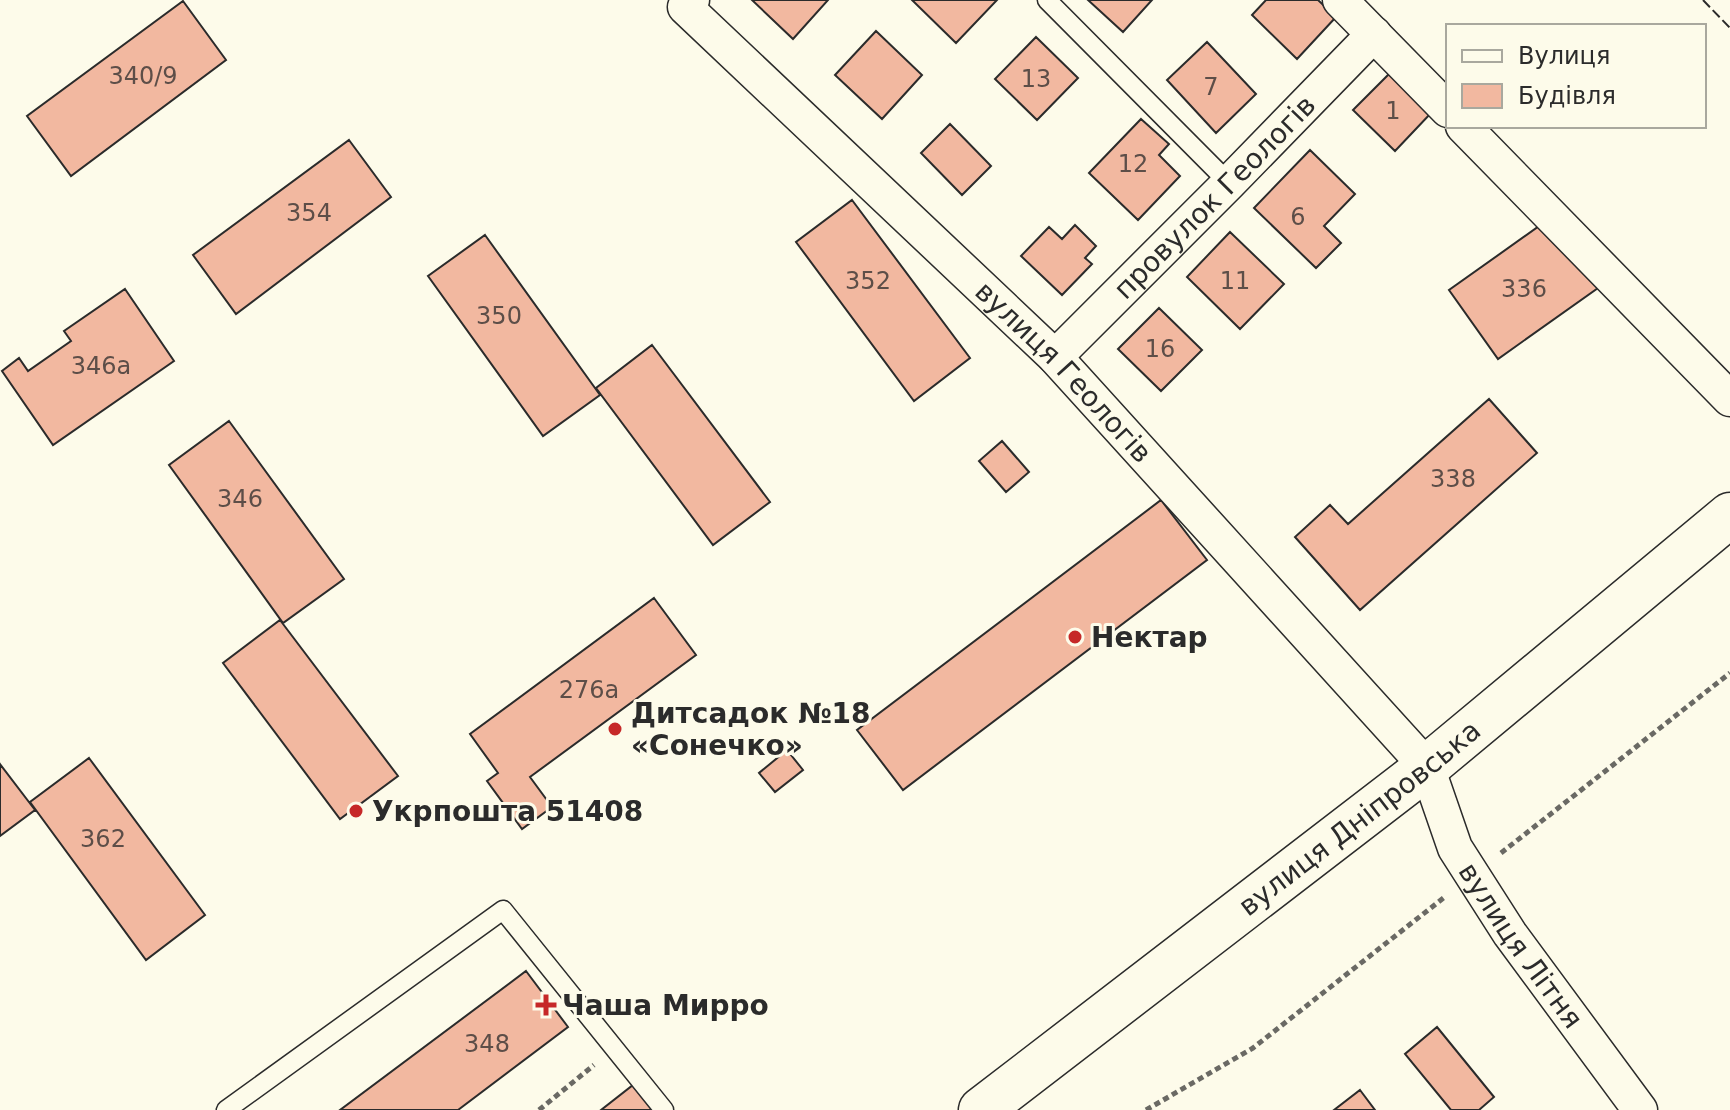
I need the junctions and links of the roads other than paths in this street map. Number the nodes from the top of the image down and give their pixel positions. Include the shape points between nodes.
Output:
1 (1047, 0) edge
2 (1340, 0) edge
3 (685, 2) edge
4 (1374, 34) junction
5 (1446, 108) edge
6 (1465, 128) edge
7 (1229, 183) junction
8 (1055, 357) junction
9 (1730, 399) edge
10 (1730, 515) edge
11 (1427, 767) junction
12 (226, 1110) edge
13 (664, 1110) edge
14 (981, 1110) edge
15 (1640, 1110) edge

1 - 7 lane
2 - 4 street
3 - 8 street, вулиця Геологів
4 - 5 street
4 - 7 street, провулок Геологів
6 - 9 street
7 - 8 street, провулок Геологів
8 - 11 street, вулиця Геологів
10 - 11 highway, вулиця Дніпровська
11 - 14 highway, вулиця Дніпровська
11 - 15 street, вулиця Літня via 1455,848 1510,934
12 - 13 lane via 503,910

